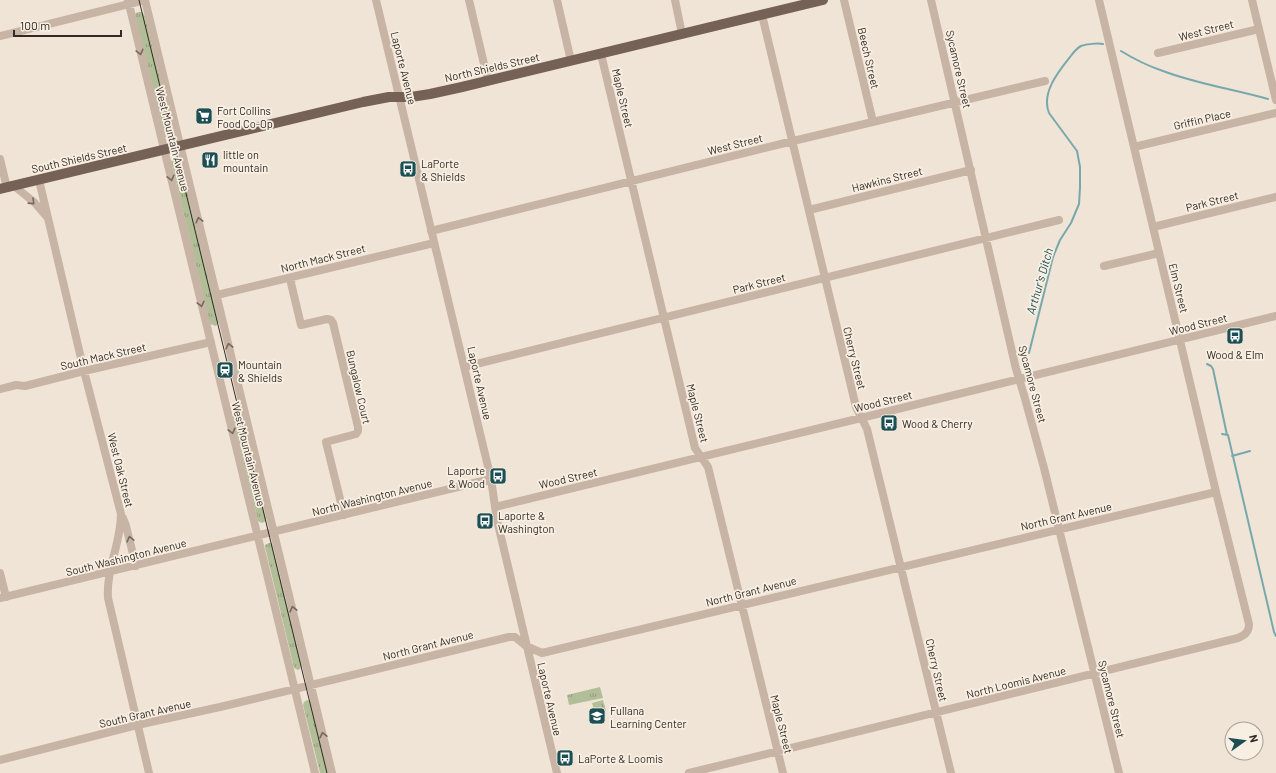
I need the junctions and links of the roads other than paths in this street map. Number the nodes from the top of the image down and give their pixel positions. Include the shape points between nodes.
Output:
1 (145, 0) edge
2 (376, 0) edge
3 (469, 0) edge
4 (557, 0) edge
5 (676, 0) edge
6 (824, 0) edge
7 (844, 0) edge
8 (931, 0) edge
9 (1099, 0) edge
10 (1252, 0) edge
11 (128, 2) edge
12 (762, 15) junction
13 (1259, 29) junction
14 (682, 34) junction
15 (0, 36) edge
16 (1158, 53) dead end
17 (601, 54) junction
18 (571, 61) junction
19 (488, 81) junction
20 (1045, 81) dead end
21 (399, 97) junction
22 (1276, 100) edge
23 (955, 102) junction
24 (1276, 113) edge
25 (873, 122) junction
26 (793, 141) junction
27 (181, 146) junction
28 (1134, 147) junction
29 (164, 150) junction
30 (0, 159) edge
31 (971, 170) junction
32 (40, 180) junction
33 (631, 182) junction
34 (7, 188) edge
35 (1276, 197) edge
36 (808, 210) junction
37 (48, 219) junction
38 (1059, 220) dead end
39 (1153, 227) junction
40 (431, 231) junction
41 (987, 238) junction
42 (434, 243) junction
43 (1159, 253) junction
44 (1104, 266) dead end
45 (292, 277) junction
46 (825, 278) junction
47 (217, 295) junction
48 (1276, 316) edge
49 (664, 318) junction
50 (1180, 340) junction
51 (211, 342) junction
52 (464, 367) junction
53 (84, 370) junction
54 (1019, 379) junction
55 (0, 389) edge
56 (861, 418) junction
57 (701, 457) junction
58 (491, 479) junction
59 (1216, 492) junction
60 (495, 507) junction
61 (121, 514) junction
62 (344, 515) junction
63 (1059, 530) junction
64 (274, 532) junction
65 (258, 536) junction
66 (136, 566) junction
67 (901, 567) junction
68 (110, 572) junction
69 (0, 573) edge
70 (3, 598) edge
71 (742, 605) junction
72 (1249, 628) joint
73 (526, 646) junction
74 (1095, 674) junction
75 (311, 685) junction
76 (295, 689) junction
77 (935, 712) junction
78 (137, 725) junction
79 (778, 752) junction
80 (0, 760) edge
81 (149, 773) edge
82 (316, 773) edge
83 (332, 773) edge
84 (557, 773) edge
85 (690, 773) edge
86 (783, 773) edge
87 (951, 773) edge
88 (1119, 773) edge

1 - 11 street
1 - 27 street, West Mountain Avenue
2 - 21 street, Laporte Avenue
3 - 19 street
4 - 18 street
5 - 14 street
6 - 12 main road, North Shields Street
7 - 25 street, Beech Street
8 - 23 street, Sycamore Street
9 - 28 street, Elm Street
10 - 13 street
11 - 15 street
11 -> 29 street, West Mountain Avenue
12 - 14 main road, North Shields Street
12 - 26 street, Cherry Street
13 - 16 street, West Street
13 - 22 street
14 - 17 main road, North Shields Street
17 - 18 main road, North Shields Street
17 - 33 street, Maple Street
18 - 19 main road, North Shields Street
19 - 21 main road, North Shields Street via 430,94
20 - 23 street, West Street
21 - 27 main road, North Shields Street via 363,102
21 - 40 street, Laporte Avenue
23 - 25 street, West Street
23 - 31 street, Sycamore Street
24 - 28 street, Griffin Place
25 - 26 street, West Street
26 - 33 street, West Street
26 - 36 street, Cherry Street
27 - 29 main road, North Shields Street
47 -> 27 street, West Mountain Avenue
28 - 39 street, Elm Street
29 - 32 main road, South Shields Street
29 -> 51 street, West Mountain Avenue
30 - 34 street
31 - 36 street, Hawkins Street
31 - 41 street, Sycamore Street
32 - 34 main road, South Shields Street
32 - 37 street, West Oak Street
33 - 40 street, West Street
33 - 49 street, Maple Street
34 -> 37 street, West Oak Street via 34,202
35 - 39 street, Park Street
36 - 46 street, Cherry Street
37 - 53 street, West Oak Street
38 - 41 street, Park Street
39 - 43 street, Elm Street
40 - 42 street, Laporte Avenue
41 - 46 street, Park Street
41 - 54 street, Sycamore Street
42 - 45 street, North Mack Street
42 - 52 street, Laporte Avenue
43 - 44 street
43 - 50 street, Elm Street
45 - 47 street, North Mack Street
45 - 62 street, Bungalow Court via 291,283 301,325 327,319 333,323 358,427 356,434 326,442
46 - 49 street, Park Street
46 - 56 street, Cherry Street via 856,408
64 -> 47 street, West Mountain Avenue
48 - 50 street, Wood Street
49 - 52 street, Park Street
49 - 57 street, Maple Street via 694,448
50 - 54 street, Wood Street
50 - 59 street, Elm Street
51 - 53 street, South Mack Street
51 -> 65 street, West Mountain Avenue
52 - 58 street, Laporte Avenue
53 - 55 street, South Mack Street via 26,386
53 - 61 street, West Oak Street
54 - 56 street, Wood Street
54 - 63 street, Sycamore Street
56 - 57 street, Wood Street
56 - 67 street, Cherry Street via 867,429
57 - 60 street, Wood Street
57 - 71 street, Maple Street via 708,467
58 - 60 street, Laporte Avenue
58 - 62 street, North Washington Avenue
59 - 63 street, North Grant Avenue
59 - 72 street, Elm Street
60 - 73 street, Laporte Avenue
66 -> 61 street
61 - 68 street, West Oak Street via 121,528
62 - 64 street, North Washington Avenue
63 - 67 street, North Grant Avenue
63 - 74 street, Sycamore Street
64 - 65 street, North Washington Avenue
75 -> 64 street, West Mountain Avenue
65 - 66 street, South Washington Avenue
65 - 76 street, West Mountain Avenue
66 - 68 street, South Washington Avenue
67 - 71 street, North Grant Avenue
67 - 77 street, Cherry Street
68 - 70 street, South Washington Avenue
68 - 78 street, West Oak Street via 108,598
69 - 70 street
71 - 73 street, North Grant Avenue via 542,652
71 - 79 street, Maple Street
72 - 74 street, North Loomis Avenue via 1244,636 1238,638
73 - 75 street, North Grant Avenue via 515,637 509,637
73 - 84 street, Laporte Avenue
74 - 77 street, North Loomis Avenue
74 - 88 street, Sycamore Street
75 - 76 street, North Grant Avenue
83 -> 75 street, West Mountain Avenue
76 - 78 street, South Grant Avenue
76 - 82 street, West Mountain Avenue
77 - 79 street, North Loomis Avenue
77 - 87 street, Cherry Street
78 - 80 street, South Grant Avenue
78 - 81 street, West Oak Street
79 - 85 street, North Loomis Avenue
79 - 86 street, Maple Street

